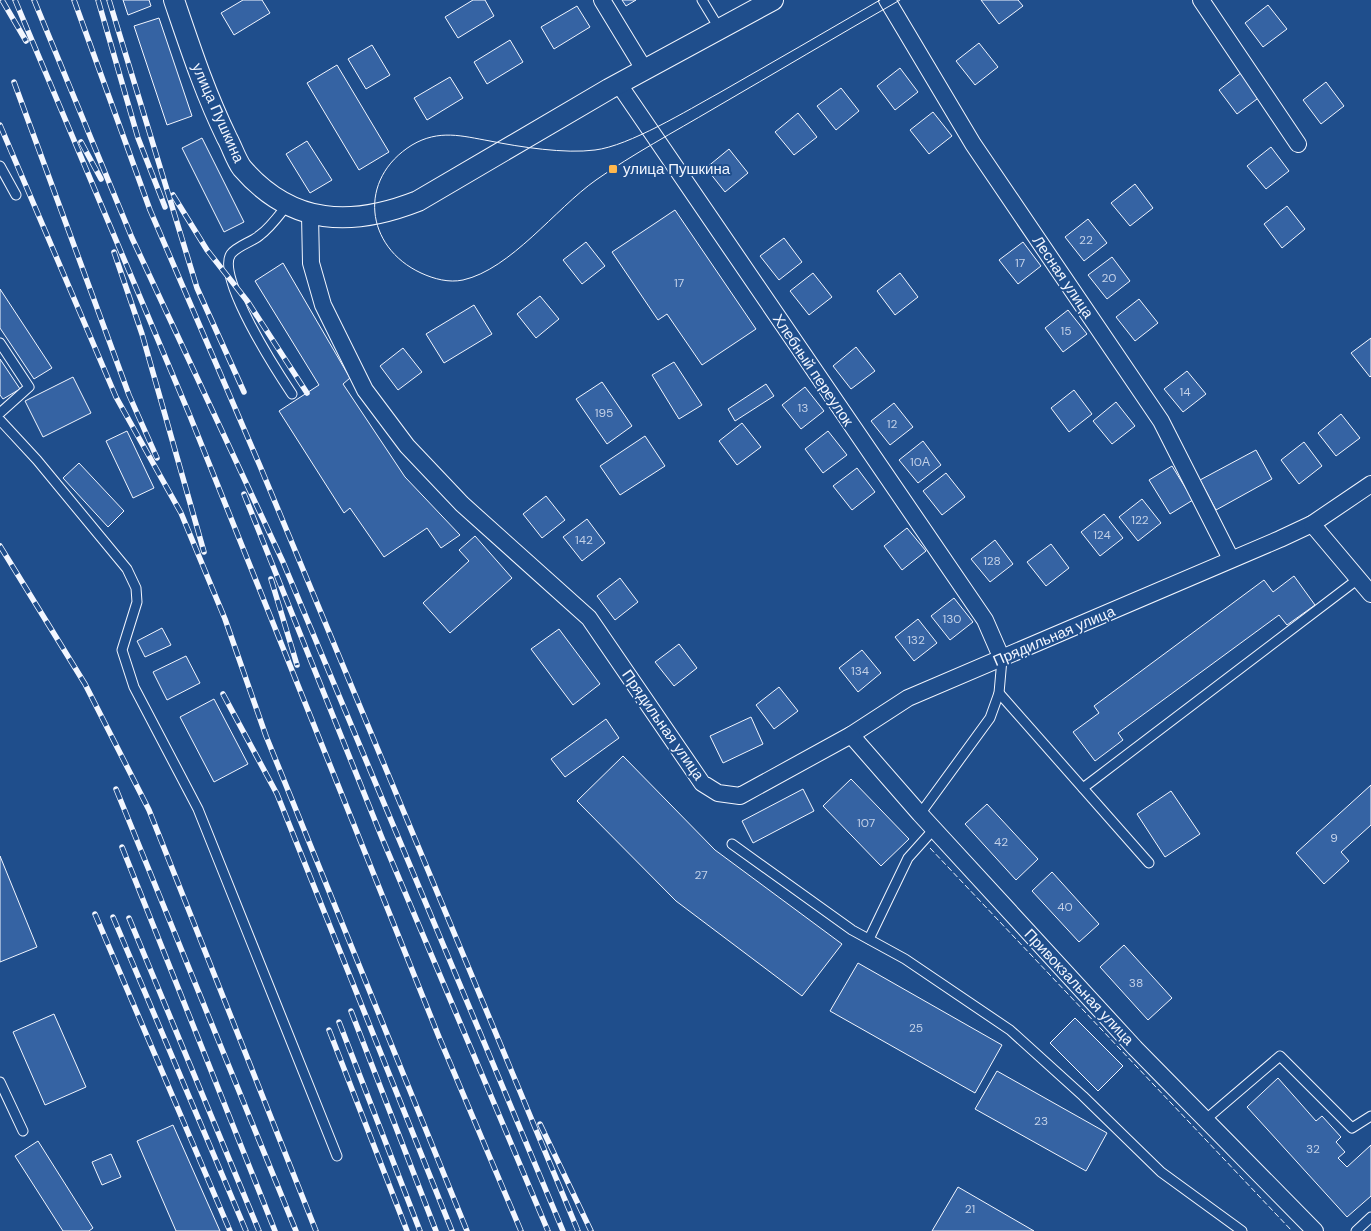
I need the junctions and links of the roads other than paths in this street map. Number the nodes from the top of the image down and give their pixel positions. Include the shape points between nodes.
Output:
1 (174, 0) edge
2 (602, 0) edge
3 (702, 0) edge
4 (773, 0) edge
5 (887, 0) edge
6 (1201, 0) edge
7 (719, 28) junction
8 (644, 69) junction
9 (618, 83) junction
10 (1298, 144) dead end
11 (0, 166) edge
12 (16, 196) dead end
13 (288, 204) junction
14 (310, 215) junction
15 (0, 343) edge
16 (292, 394) dead end
17 (0, 413) edge
18 (0, 420) edge
19 (1371, 484) edge
20 (1312, 524) junction
21 (1232, 559) junction
22 (1358, 579) junction
23 (1371, 594) edge
24 (1002, 659) junction
25 (999, 693) junction
26 (851, 735) junction
27 (1083, 788) junction
28 (920, 814) junction
29 (934, 829) junction
30 (732, 844) dead end
31 (1149, 863) dead end
32 (869, 939) junction
33 (0, 1082) edge
34 (1371, 1116) edge
35 (1205, 1120) junction
36 (23, 1130) dead end
37 (336, 1156) dead end
38 (1371, 1218) edge
39 (1242, 1231) edge
40 (1315, 1231) edge
41 (1356, 1231) edge

1 - 13 street, улица Пушкина via 200,78 241,167 263,188
2 - 8 street
3 - 7 lane
4 - 7 street, улица Пушкина
5 - 21 street, Лесная улица via 973,144 1161,421
6 - 10 street
7 - 8 street, улица Пушкина
8 - 9 street, улица Пушкина
9 - 14 street, улица Пушкина via 418,201 375,214 336,218
9 - 24 street, Хлебный переулок via 985,620
11 - 12 lane
13 - 14 street, улица Пушкина
13 - 16 lane via 272,225 231,254 227,266 260,347
14 - 26 street, Прядильная улица via 311,263 323,305 365,390 407,446 462,504 589,618 702,783 718,793 740,796
15 - 17 lane via 29,387
18 - 37 lane via 37,460 130,575 136,588 137,602 122,650 134,687 198,809
19 - 20 street, Прядильная улица
20 - 21 street, Прядильная улица
20 - 22 street
21 - 24 street, Прядильная улица
22 - 23 street
22 - 27 lane
24 - 25 lane
24 - 26 street, Прядильная улица via 908,698
25 - 27 lane
25 - 28 lane via 990,718
26 - 28 street, Привокзальная улица
27 - 31 lane
28 - 29 street, Привокзальная улица
29 - 32 lane via 908,858
29 - 35 street, Привокзальная улица
30 - 32 lane
32 - 39 lane via 905,959 1010,1030 1161,1172
33 - 36 lane
34 - 35 lane via 1352,1128 1280,1056
35 - 40 street, Привокзальная улица
38 - 41 lane

